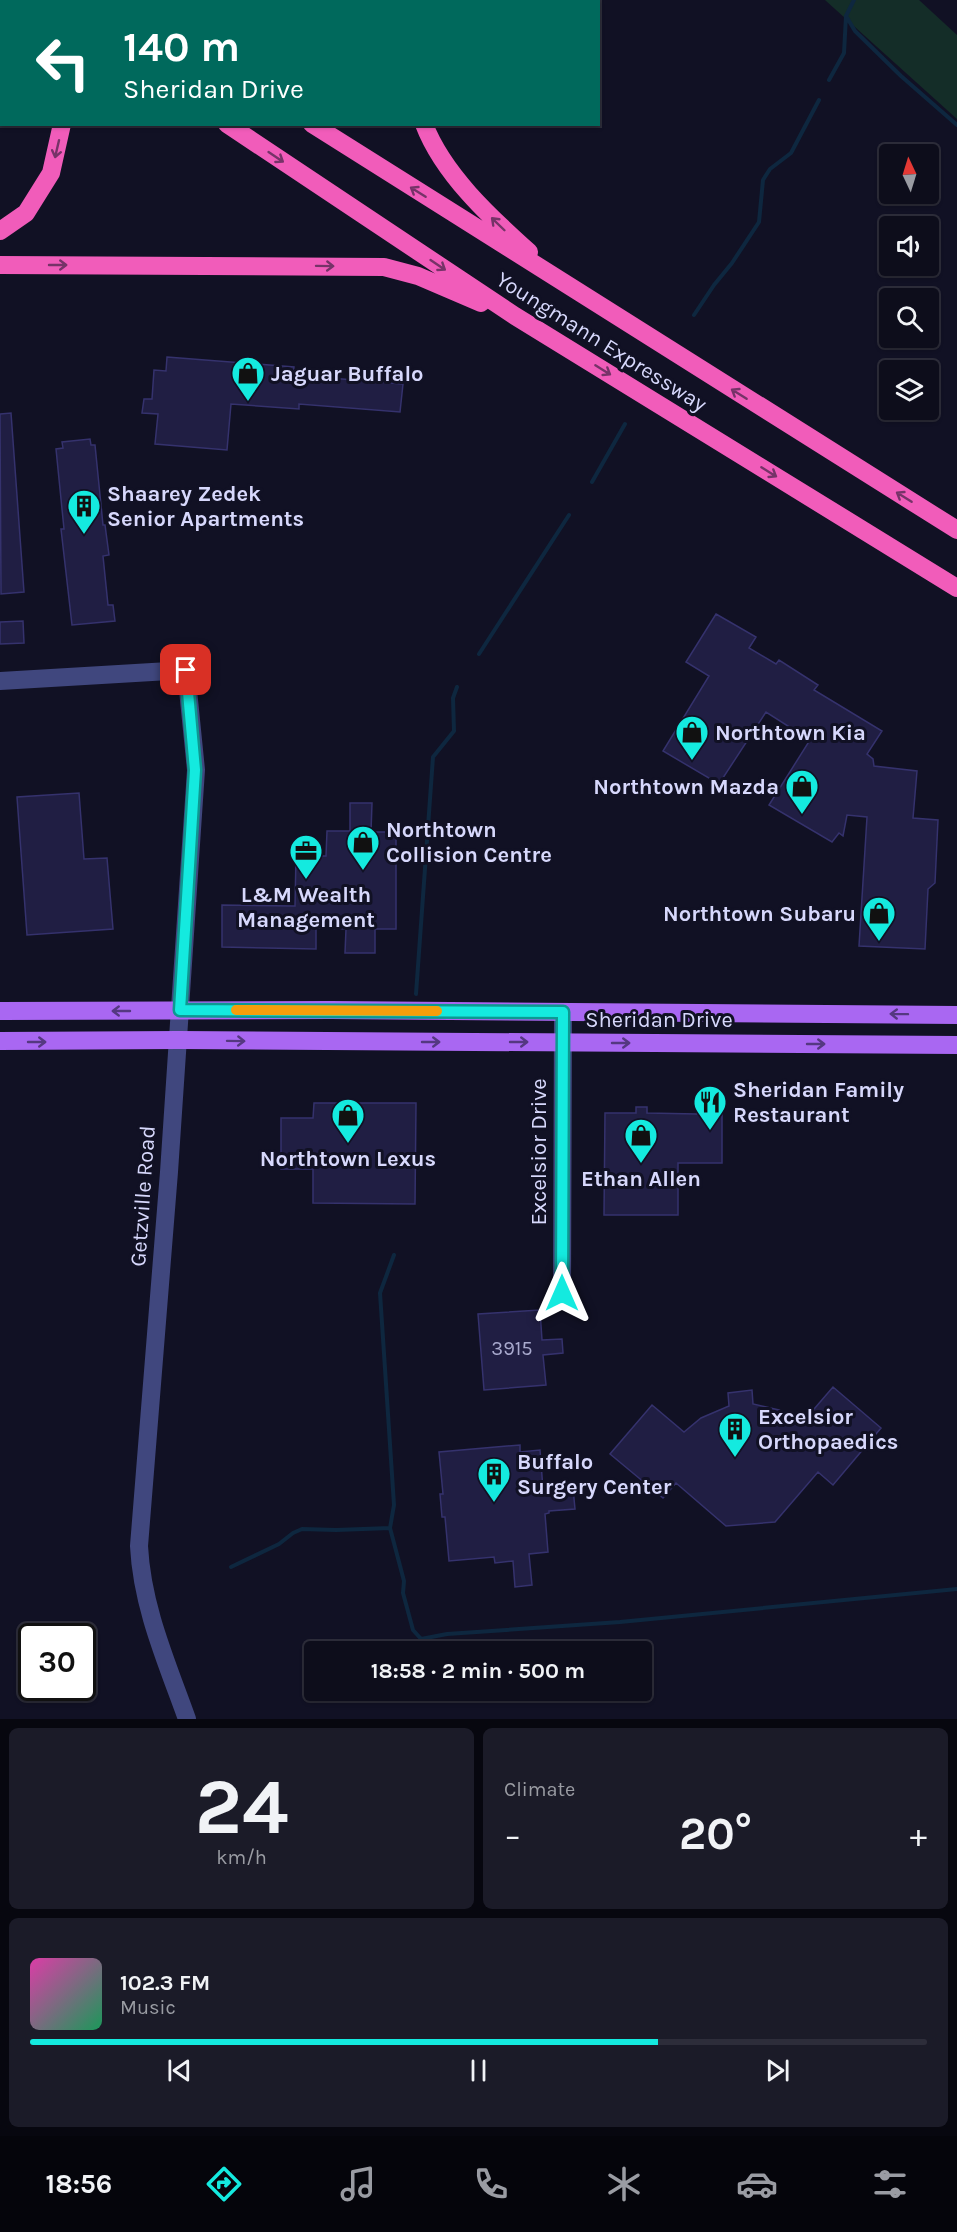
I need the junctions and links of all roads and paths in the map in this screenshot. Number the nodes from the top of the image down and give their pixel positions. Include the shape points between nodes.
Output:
1 (62, 126) edge
2 (230, 126) edge
3 (315, 126) edge
4 (425, 126) edge
5 (0, 231) edge
6 (0, 265) edge
7 (573, 291) junction
8 (515, 316) junction
9 (956, 530) edge
10 (957, 588) edge
11 (0, 681) edge
12 (180, 1010) junction
13 (0, 1011) edge
14 (563, 1012) junction
15 (957, 1015) edge
16 (178, 1040) junction
17 (0, 1041) edge
18 (563, 1043) junction
19 (957, 1045) edge
20 (562, 1293) dead end
21 (187, 1719) edge

1 -> 5 highway via 51,173 26,213
2 -> 8 highway, Youngmann Expressway
7 -> 3 highway, Youngmann Expressway
7 -> 4 highway via 495,222 444,163
6 -> 8 highway via 384,267 418,276
9 -> 7 highway, Youngmann Expressway
8 -> 10 highway, Youngmann Expressway
11 - 12 street, Getzville Road via 186,670 195,770
12 -> 13 main road, Sheridan Drive
12 - 14 main road, Sheridan Drive
12 - 16 street, Getzville Road
15 -> 14 main road, Sheridan Drive
14 - 18 street, Excelsior Drive
17 -> 16 main road, Sheridan Drive
16 -> 18 main road, Sheridan Drive
16 - 21 street, Getzville Road via 139,1546 148,1606
18 -> 19 main road, Sheridan Drive
18 - 20 street, Excelsior Drive

